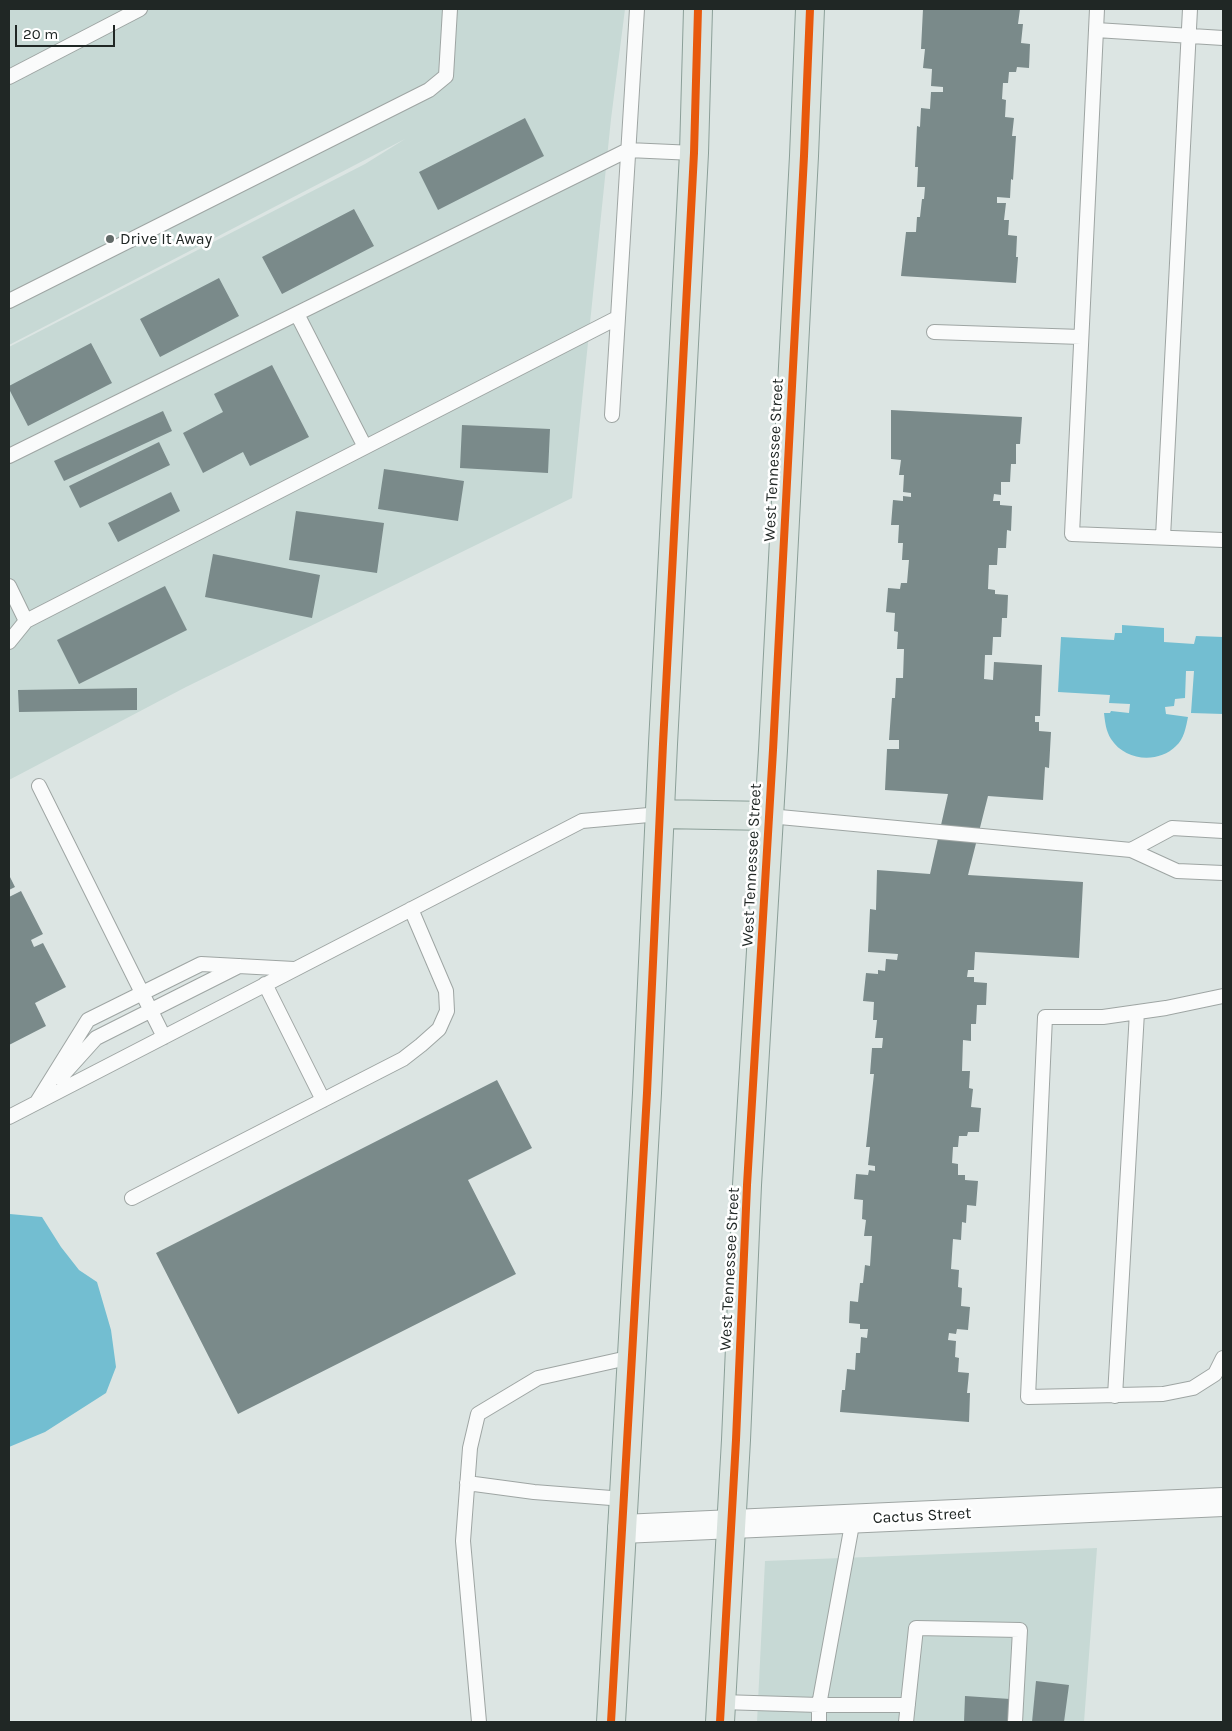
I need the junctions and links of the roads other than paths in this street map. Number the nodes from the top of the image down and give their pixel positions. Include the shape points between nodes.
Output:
1 (140, 9) edge
2 (450, 9) edge
3 (636, 9) edge
4 (698, 9) edge
5 (810, 9) edge
6 (1097, 9) edge
7 (1190, 9) edge
8 (1096, 30) junction
9 (1188, 36) junction
10 (1223, 38) edge
11 (9, 77) edge
12 (628, 150) junction
13 (694, 153) junction
14 (9, 301) edge
15 (296, 314) junction
16 (618, 318) junction
17 (934, 332) dead end
18 (1081, 337) junction
19 (612, 415) dead end
20 (365, 448) junction
21 (9, 456) edge
22 (1163, 537) junction
23 (1223, 540) edge
24 (9, 586) edge
25 (26, 621) junction
26 (9, 642) edge
27 (38, 786) dead end
28 (660, 814) junction
29 (769, 816) junction
30 (1223, 831) edge
31 (1132, 850) junction
32 (1223, 873) edge
33 (411, 909) junction
34 (239, 966) junction
35 (295, 969) junction
36 (265, 984) junction
37 (142, 993) junction
38 (1223, 996) edge
39 (151, 1011) junction
40 (1137, 1012) junction
41 (164, 1037) junction
42 (323, 1100) junction
43 (37, 1102) junction
44 (9, 1117) edge
45 (132, 1198) dead end
46 (632, 1357) junction
47 (1223, 1358) edge
48 (1115, 1396) junction
49 (467, 1483) junction
50 (624, 1499) junction
51 (1223, 1502) edge
52 (854, 1519) junction
53 (731, 1523) junction
54 (622, 1529) junction
55 (819, 1705) junction
56 (908, 1705) junction
57 (720, 1712) edge
58 (479, 1722) edge
59 (611, 1722) edge
60 (819, 1722) edge
61 (906, 1722) edge
62 (1015, 1722) edge

1 - 11 lane
2 - 14 lane via 446,76 429,90
3 - 12 lane
4 - 13 main road
5 - 29 main road, West Tennessee Street
6 - 8 lane
7 - 9 lane
8 - 9 lane
8 - 18 lane
9 - 10 lane
9 - 22 lane
12 - 13 lane
12 - 15 lane
12 - 16 lane
13 - 28 main road
15 - 20 lane
15 - 21 lane
16 - 19 lane
16 - 20 lane
17 - 18 lane
18 - 22 lane via 1072,534
20 - 25 lane
22 - 23 lane
24 - 25 lane
25 - 26 lane
27 - 37 lane
28 - 29 main road
28 - 33 lane via 582,821
28 - 46 main road
29 - 31 lane
29 - 53 main road, West Tennessee Street
30 - 31 lane via 1172,828
31 - 32 lane via 1177,871
33 - 35 lane
33 - 42 lane via 446,991 448,1011 439,1029 415,1050
34 - 35 lane
34 - 37 lane via 201,964
34 - 39 lane
35 - 36 lane
36 - 41 lane
36 - 42 lane
37 - 39 lane
37 - 43 lane via 88,1020
38 - 40 lane
39 - 41 lane
39 - 43 lane via 96,1038
40 - 48 lane
40 - 48 lane via 1103,1017 1045,1018 1028,1397
41 - 43 lane
42 - 45 lane
43 - 44 lane
46 - 49 lane via 538,1378 478,1414 470,1448
46 - 50 main road
47 - 48 lane via 1215,1374 1192,1388 1163,1394
49 - 50 lane
49 - 58 lane via 464,1541
50 - 54 main road
51 - 52 street, Cactus Street
52 - 53 street, Cactus Street
52 - 55 lane
53 - 54 street, Cactus Street
53 - 57 main road, West Tennessee Street
54 - 59 main road
55 - 56 lane
55 - 57 lane
55 - 60 lane
56 - 61 lane
56 - 62 lane via 916,1628 1020,1630

